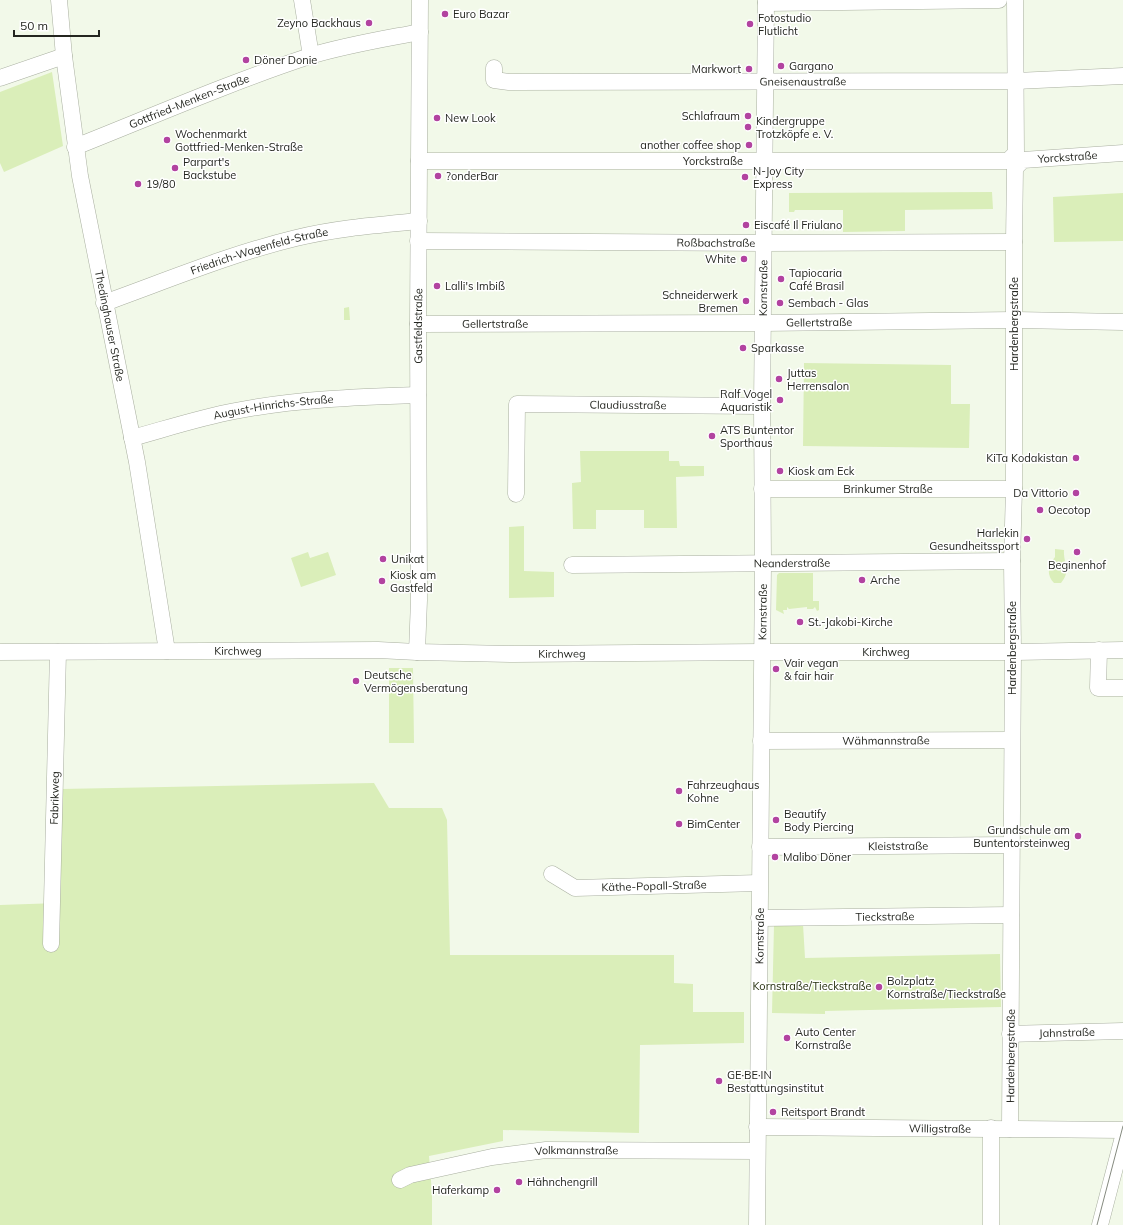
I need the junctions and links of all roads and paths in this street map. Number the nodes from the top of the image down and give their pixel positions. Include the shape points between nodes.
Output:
1 (59, 0) edge
2 (302, 0) edge
3 (420, 0) edge
4 (999, 0) edge
5 (1015, 0) edge
6 (766, 2) edge
7 (420, 32) junction
8 (64, 56) junction
9 (311, 56) junction
10 (494, 68) dead end
11 (1123, 76) edge
12 (0, 78) edge
13 (766, 81) junction
14 (1016, 81) junction
15 (75, 147) junction
16 (1123, 153) edge
17 (419, 161) junction
18 (764, 161) junction
19 (1011, 165) junction
20 (419, 221) junction
21 (418, 241) junction
22 (1014, 242) junction
23 (764, 243) junction
24 (104, 303) junction
25 (1014, 320) junction
26 (1123, 322) edge
27 (764, 323) junction
28 (418, 324) junction
29 (418, 395) junction
30 (762, 406) junction
31 (132, 438) junction
32 (762, 489) junction
33 (1014, 489) junction
34 (516, 494) dead end
35 (1012, 561) junction
36 (762, 563) junction
37 (572, 565) dead end
38 (1099, 650) junction
39 (1123, 650) edge
40 (167, 651) junction
41 (0, 652) edge
42 (58, 652) junction
43 (417, 652) junction
44 (762, 652) junction
45 (1013, 652) junction
46 (1123, 688) edge
47 (1012, 740) junction
48 (761, 741) junction
49 (1012, 845) junction
50 (760, 847) junction
51 (552, 874) dead end
52 (760, 883) junction
53 (1011, 915) junction
54 (759, 918) junction
55 (51, 944) dead end
56 (1123, 1031) edge
57 (1010, 1034) junction
58 (757, 1127) junction
59 (991, 1128) junction
60 (1010, 1129) junction
61 (1123, 1130) edge
62 (1123, 1137) edge
63 (757, 1151) junction
64 (400, 1180) dead end
65 (756, 1225) edge
66 (991, 1225) edge
67 (1100, 1225) edge

1 - 8 street, Thedinghauser Straße
2 - 9 street
3 - 7 street, Gastfeldstraße
4 - 6 street
5 - 14 street, Hardenbergstraße
6 - 13 street, Kornstraße
7 - 9 street, Gottfried-Menken-Straße
7 - 17 street, Gastfeldstraße
8 - 12 street
8 - 15 street, Thedinghauser Straße
9 - 15 street, Gottfried-Menken-Straße
10 - 13 street, Gneisenaustraße via 494,80 509,82
11 - 14 street, Gneisenaustraße
13 - 14 street, Gneisenaustraße
13 - 18 street, Kornstraße
14 - 19 street, Hardenbergstraße via 1016,154
15 - 24 street, Thedinghauser Straße
16 - 19 street, Yorckstraße via 1023,160
17 - 18 street, Yorckstraße
17 - 20 street, Gastfeldstraße
18 - 19 street, Yorckstraße
18 - 23 street, Kornstraße
19 - 22 street, Hardenbergstraße
20 - 21 street, Gastfeldstraße
20 - 24 street, Friedrich-Wagenfeld-Straße via 356,227 297,238 228,257
21 - 23 street, Roßbachstraße
21 - 28 street, Gastfeldstraße
22 - 23 street, Roßbachstraße
22 - 25 street, Hardenbergstraße
23 - 27 street, Kornstraße
24 - 31 street, Thedinghauser Straße
25 - 26 street, Gellertstraße
25 - 27 street, Gellertstraße
25 - 33 street, Hardenbergstraße
27 - 28 street, Gellertstraße
27 - 30 street, Kornstraße
28 - 29 street, Gastfeldstraße
29 - 31 street, August-Hinrichs-Straße via 341,398 260,406
29 - 43 street, Gastfeldstraße
30 - 32 street, Kornstraße
30 - 34 street, Claudiusstraße via 517,404
31 - 40 street, Thedinghauser Straße
32 - 33 street, Brinkumer Straße
32 - 36 street, Kornstraße
33 - 35 street, Hardenbergstraße
35 - 36 street, Neanderstraße
35 - 45 street, Hardenbergstraße
36 - 37 street, Neanderstraße
36 - 44 street, Kornstraße
38 - 39 street, Kirchweg
38 - 45 street, Kirchweg
38 - 46 street via 1098,688
40 - 42 street, Kirchweg
40 - 43 street, Kirchweg
41 - 42 street, Kirchweg
42 - 55 street, Fabrikweg
43 - 44 street, Kirchweg
44 - 45 street, Kirchweg
44 - 48 street, Kornstraße
45 - 47 street, Hardenbergstraße
47 - 48 street, Wähmannstraße
47 - 49 street, Hardenbergstraße
48 - 50 street, Kornstraße
49 - 50 street, Kleiststraße
49 - 53 street, Hardenbergstraße
50 - 52 street, Kornstraße
51 - 52 street, Käthe-Popall-Straße via 574,888
52 - 54 street, Kornstraße
53 - 54 street, Tieckstraße
53 - 57 street, Hardenbergstraße
54 - 58 street, Kornstraße
56 - 57 street, Jahnstraße
57 - 60 street, Hardenbergstraße
58 - 59 street, Willigstraße
58 - 63 street, Kornstraße
59 - 60 street, Willigstraße
59 - 66 street
60 - 61 street, Willigstraße
62 - 67 street
63 - 64 street, Volkmannstraße via 546,1150 492,1157 410,1175
63 - 65 street, Kornstraße

